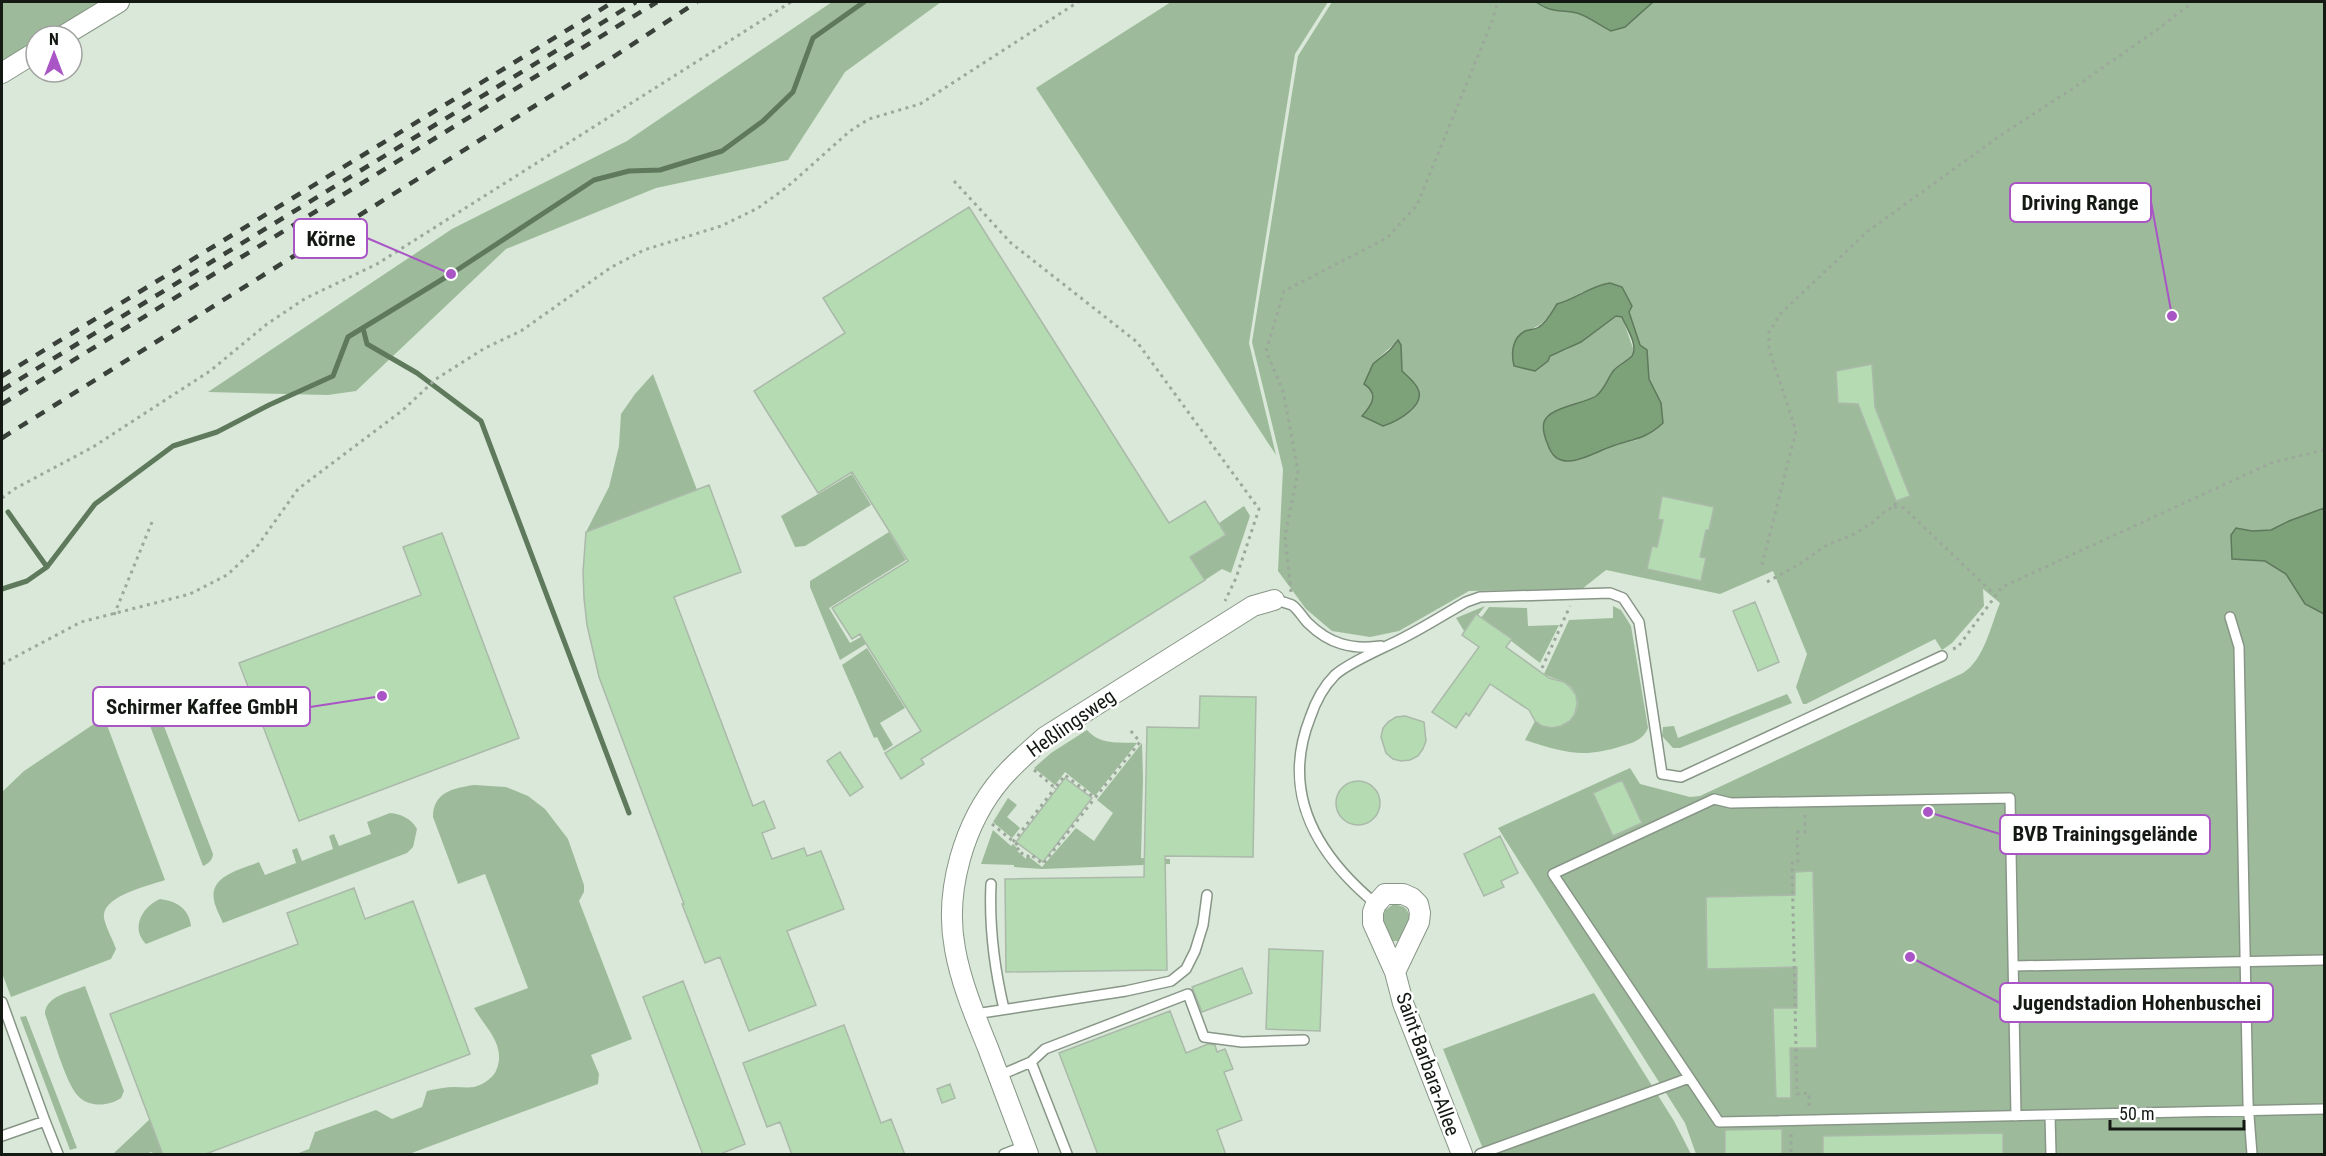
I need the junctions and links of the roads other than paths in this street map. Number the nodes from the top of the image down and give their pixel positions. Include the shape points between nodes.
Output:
1 (119, 2) edge
2 (83, 24) edge
3 (24, 60) edge
4 (2, 74) edge
5 (1283, 603) joint
6 (2230, 617) dead end
7 (1386, 646) junction
8 (1942, 656) road end
9 (991, 884) dead end
10 (1207, 895) dead end
11 (1376, 904) junction
12 (2325, 960) edge
13 (2245, 961) junction
14 (2014, 966) junction
15 (1395, 972) junction
16 (2, 1002) edge
17 (1005, 1009) junction
18 (975, 1014) junction
19 (1304, 1040) dead end
20 (1030, 1062) junction
21 (998, 1076) junction
22 (1689, 1078) junction
23 (2325, 1109) edge
24 (2249, 1111) junction
25 (2050, 1115) junction
26 (2016, 1116) junction
27 (45, 1121) junction
28 (2, 1136) edge
29 (1027, 1150) edge
30 (58, 1155) edge
31 (1004, 1155) edge
32 (1067, 1155) edge
33 (1462, 1155) edge
34 (1480, 1155) edge
35 (2051, 1155) edge
36 (2252, 1155) edge

1 - 2 street
3 - 4 street
5 - 7 lane via 1334,641 1361,649
5 - 18 street, Heßlingsweg via 1253,606 1045,736 1001,779 984,803 966,843 953,902 954,946
6 - 13 lane via 2239,647
7 - 8 lane via 1480,597 1610,593 1623,598 1640,622 1662,774 1681,777
7 - 11 lane via 1335,675 1316,702 1304,732 1300,759 1300,790 1310,823 1328,856 1350,883
9 - 17 lane via 993,952
10 - 17 lane via 1195,951 1186,969 1171,981 1126,992
11 - 15 street, Saint-Barbara-Allee via 1373,922
11 - 15 street, Saint-Barbara-Allee via 1385,894 1403,894 1418,904 1419,922
12 - 13 lane
13 - 14 lane
13 - 24 lane
14 - 22 lane via 2010,798 1731,803 1714,799 1553,874
14 - 26 lane
15 - 33 street, Saint-Barbara-Allee via 1403,1003
16 - 27 lane
17 - 18 lane
18 - 21 street, Heßlingsweg
19 - 20 lane via 1242,1042 1203,1037 1188,994 1046,1049
20 - 21 lane
20 - 32 lane
21 - 29 street, Heßlingsweg
22 - 26 lane via 1719,1122
22 - 34 lane
23 - 24 lane
24 - 25 lane
24 - 36 lane
25 - 26 lane
25 - 35 lane
27 - 28 lane
27 - 30 lane
29 - 31 lane

